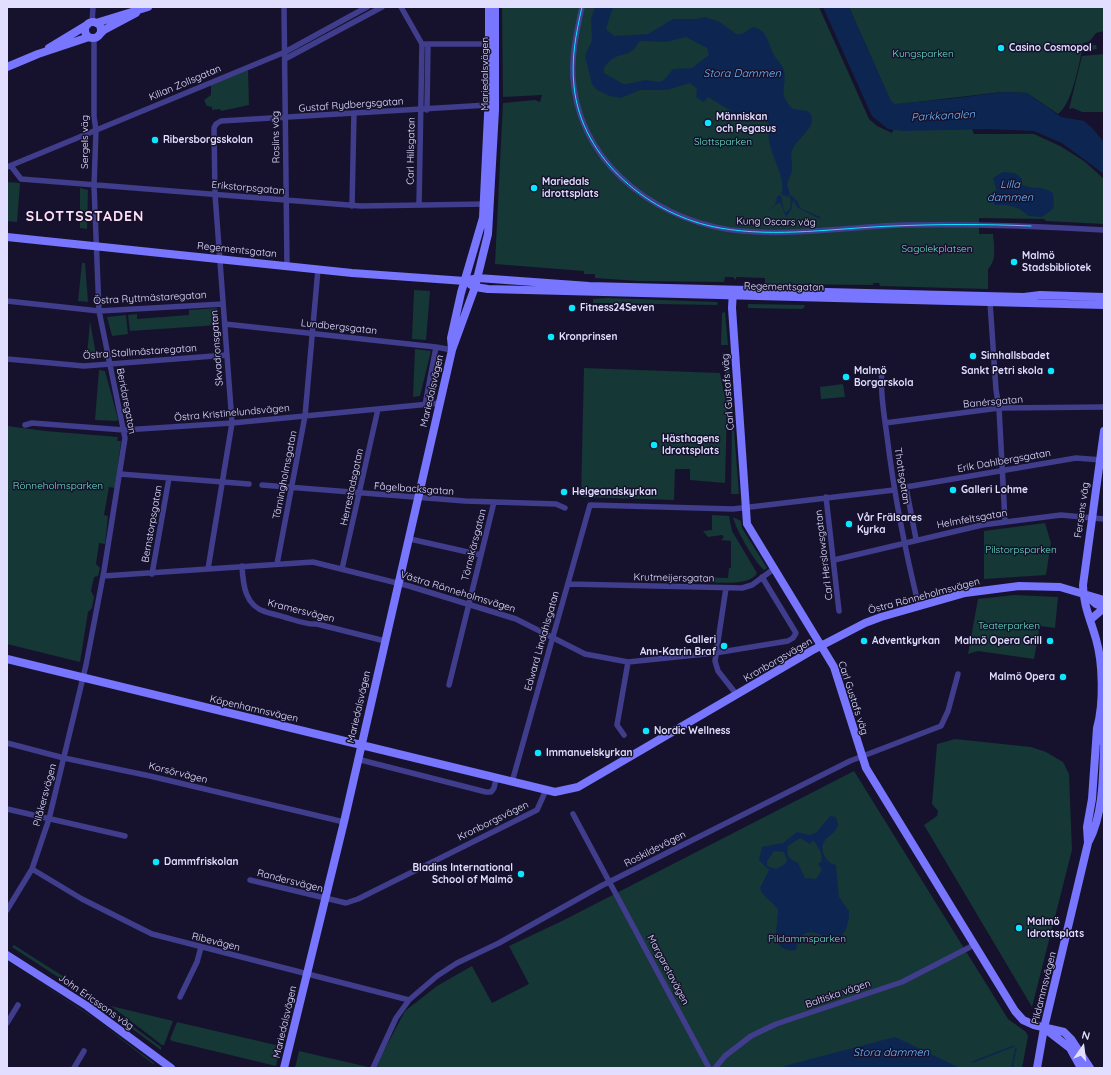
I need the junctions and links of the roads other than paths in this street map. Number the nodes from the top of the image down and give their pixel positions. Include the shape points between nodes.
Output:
1 (93, 7) edge
2 (148, 7) edge
3 (284, 7) edge
4 (367, 7) edge
5 (382, 7) edge
6 (400, 7) edge
7 (489, 7) edge
8 (495, 7) edge
9 (582, 7) edge
10 (139, 10) junction
11 (92, 24) junction
12 (94, 37) junction
13 (425, 44) junction
14 (492, 44) junction
15 (285, 52) junction
16 (38, 54) junction
17 (285, 59) junction
18 (7, 67) edge
19 (488, 105) junction
20 (420, 110) junction
21 (427, 110) junction
22 (354, 113) junction
23 (285, 118) junction
24 (216, 124) joint
25 (96, 130) junction
26 (9, 167) edge
27 (94, 186) junction
28 (215, 194) junction
29 (286, 200) junction
30 (487, 204) junction
31 (420, 205) junction
32 (352, 206) junction
33 (1104, 230) edge
34 (7, 237) edge
35 (96, 246) junction
36 (220, 258) junction
37 (287, 266) junction
38 (318, 269) junction
39 (478, 278) junction
40 (465, 281) junction
41 (475, 287) junction
42 (732, 293) junction
43 (1104, 297) edge
44 (7, 301) edge
45 (990, 302) junction
46 (223, 304) junction
47 (1104, 305) edge
48 (99, 311) junction
49 (225, 324) junction
50 (311, 333) junction
51 (436, 347) junction
52 (452, 350) junction
53 (227, 355) junction
54 (7, 359) edge
55 (110, 363) junction
56 (882, 369) dead end
57 (440, 403) junction
58 (425, 404) junction
59 (1104, 407) edge
60 (1000, 408) junction
61 (378, 409) junction
62 (305, 416) junction
63 (232, 423) junction
64 (885, 423) junction
65 (25, 425) dead end
66 (124, 430) junction
67 (1104, 431) edge
68 (1102, 460) edge
69 (1003, 469) junction
70 (120, 474) junction
71 (169, 478) junction
72 (223, 482) junction
73 (249, 484) dead end
74 (262, 485) dead end
75 (906, 487) joint
76 (291, 488) junction
77 (894, 490) junction
78 (359, 494) junction
79 (826, 497) junction
80 (418, 498) junction
81 (494, 502) junction
82 (745, 507) junction
83 (565, 508) dead end
84 (1092, 516) junction
85 (1104, 519) edge
86 (1005, 522) junction
87 (410, 539) junction
88 (916, 539) junction
89 (904, 543) junction
90 (481, 555) junction
91 (834, 560) junction
92 (277, 564) junction
93 (242, 566) junction
94 (775, 568) junction
95 (208, 569) junction
96 (342, 569) junction
97 (152, 574) junction
98 (103, 576) junction
99 (762, 577) junction
100 (399, 584) junction
101 (568, 584) junction
102 (726, 588) junction
103 (1083, 593) junction
104 (1104, 600) edge
105 (468, 605) junction
106 (919, 607) junction
107 (1104, 608) edge
108 (839, 611) dead end
109 (1090, 620) junction
110 (552, 637) junction
111 (385, 641) junction
112 (823, 646) junction
113 (715, 653) junction
114 (7, 659) edge
115 (628, 662) junction
116 (958, 674) dead end
117 (83, 678) junction
118 (449, 685) dead end
119 (737, 695) junction
120 (1100, 718) junction
121 (624, 735) dead end
122 (7, 743) edge
123 (1104, 745) edge
124 (361, 746) junction
125 (1104, 748) edge
126 (862, 756) junction
127 (64, 758) junction
128 (358, 759) junction
129 (496, 779) junction
130 (512, 782) junction
131 (546, 790) junction
132 (7, 809) edge
133 (573, 814) dead end
134 (1098, 814) edge
135 (49, 819) junction
136 (344, 822) junction
137 (125, 836) dead end
138 (32, 869) junction
139 (250, 880) dead end
140 (611, 881) junction
141 (325, 899) junction
142 (7, 910) edge
143 (974, 945) junction
144 (201, 947) junction
145 (7, 955) edge
146 (307, 973) junction
147 (180, 997) dead end
148 (409, 1000) junction
149 (18, 1005) dead end
150 (7, 1023) edge
151 (1044, 1028) junction
152 (84, 1051) dead end
153 (74, 1068) edge
154 (171, 1068) edge
155 (284, 1068) edge
156 (373, 1068) edge
157 (709, 1068) edge
158 (715, 1068) edge
159 (1037, 1068) edge
160 (1082, 1068) edge
161 (1090, 1068) edge

1 - 11 street
2 - 10 main road
3 - 15 street, Roslins väg
4 - 15 street, Kilian Zollsgatan
5 - 17 street
6 - 13 street
7 - 14 main road, Mariedalsvägen
8 - 14 main road, Mariedalsvägen
9 - 33 street, Kung Oscars väg via 573,62 575,93 584,123 598,150 617,174 651,201 679,216 717,228 752,232 812,232 894,226 980,224
10 - 11 main road
10 - 12 main road
11 - 12 main road via 100,30
11 - 12 main road via 85,30
11 - 16 main road
12 - 16 main road
12 - 25 street, Sergels väg
13 - 14 street
13 - 20 street, Carl Hillsgatan
13 - 21 street, Carl Hillsgatan
14 - 19 main road, Mariedalsvägen
14 - 30 main road, Mariedalsvägen via 495,110
15 - 17 street, Roslins väg
15 - 25 street, Kilian Zollsgatan
16 - 18 main road
17 - 23 street, Roslins väg
19 - 21 street, Gustaf Rydbergsgatan
19 - 30 main road, Mariedalsvägen
20 - 21 street, Gustaf Rydbergsgatan
20 - 22 street, Gustaf Rydbergsgatan
20 - 31 street, Carl Hillsgatan
22 - 23 street, Gustaf Rydbergsgatan
22 - 32 street
23 - 24 street, Gustaf Rydbergsgatan via 221,121
23 - 29 street, Roslins väg
24 - 28 street, Skvadronsgatan
25 - 26 street, Kilian Zollsgatan
25 - 27 street, Sergels väg
26 - 27 street, Erikstorpsgatan via 21,179
27 - 28 street, Erikstorpsgatan
27 - 35 street, Sergels väg
28 - 29 street, Erikstorpsgatan
28 - 36 street, Skvadronsgatan
29 - 32 street, Erikstorpsgatan
29 - 37 street, Roslins väg
30 - 31 street, Erikstorpsgatan
30 - 39 main road, Mariedalsvägen via 488,234
30 - 40 main road, Mariedalsvägen
31 - 32 street, Erikstorpsgatan
34 - 35 main road, Regementsgatan
35 - 36 main road, Regementsgatan
35 - 48 street, Beridaregatan
36 - 37 main road, Regementsgatan
36 - 46 street, Skvadronsgatan
37 - 38 main road, Regementsgatan
38 - 40 main road, Regementsgatan
38 - 50 street, Tärningholmsgatan
39 - 40 main road, Regementsgatan
39 - 41 main road, Mariedalsvägen
39 - 42 main road, Regementsgatan
40 - 41 main road, Regementsgatan
40 - 52 main road, Mariedalsvägen via 451,338
41 - 42 main road, Regementsgatan
41 - 52 main road, Mariedalsvägen
42 - 43 main road, Regementsgatan
42 - 45 main road, Regementsgatan
42 - 82 main road, Carl Gustafs väg
44 - 48 street, Östra Ryttmästaregatan
45 - 47 main road, Regementsgatan
45 - 60 street via 996,390
46 - 48 street, Östra Ryttmästaregatan
46 - 49 street, Skvadronsgatan
48 - 55 street, Beridaregatan
49 - 50 street, Lundbergsgatan
49 - 53 street, Skvadronsgatan
50 - 51 street, Lundbergsgatan
50 - 62 street, Tärningholmsgatan
51 - 52 street, Lundbergsgatan
51 - 58 street
52 - 57 main road, Mariedalsvägen
53 - 55 street, Östra Stallmästaregatan
53 - 63 street, Skvadronsgatan
54 - 55 street, Östra Stallmästaregatan via 84,366
55 - 66 street, Beridaregatan
56 - 64 street, Thottsgatan
57 - 58 street, Östra Kristinelundsvägen
57 - 80 main road, Mariedalsvägen
58 - 61 street, Östra Kristinelundsvägen
59 - 60 street, Banérsgatan
60 - 64 street, Banérsgatan
60 - 69 street
61 - 62 street, Östra Kristinelundsvägen
61 - 78 street, Herrestadsgatan
62 - 63 street, Östra Kristinelundsvägen
62 - 76 street, Tärningholmsgatan
63 - 66 street, Östra Kristinelundsvägen
63 - 72 street, Skvadronsgatan
64 - 77 street, Thottsgatan
65 - 66 street, Östra Kristinelundsvägen via 32,423
66 - 70 street, Beridaregatan
67 - 68 main road, Fersens väg
68 - 69 street, Erik Dahlbergsgatan via 1083,457
68 - 84 main road, Fersens väg
69 - 75 street, Erik Dahlbergsgatan
69 - 86 street
70 - 71 street
70 - 98 street, Beridaregatan
71 - 72 street
71 - 97 street, Bernstorpsgatan
72 - 73 street
72 - 95 street, Skvadronsgatan
74 - 76 street, Fågelbacksgatan
75 - 88 street, Thottsgatan
76 - 78 street, Fågelbacksgatan
76 - 92 street, Tärningholmsgatan
77 - 79 street
77 - 89 street, Thottsgatan
78 - 80 street, Fågelbacksgatan
78 - 96 street, Herrestadsgatan
79 - 82 street
79 - 91 street, Carl Herslowsgatan
80 - 81 street, Fågelbacksgatan
80 - 87 main road, Mariedalsvägen
81 - 83 street, Fågelbacksgatan via 556,504
81 - 90 street, Törnskärsgatan
82 - 94 main road, Carl Gustafs väg via 749,527
82 - 101 street, Edward Lindahlsgatan via 726,509 590,505
84 - 85 street, Helmfeltsgatan
84 - 86 street, Helmfeltsgatan via 1061,515
84 - 103 main road, Fersens väg
86 - 88 street, Helmfeltsgatan via 982,524
87 - 90 street
87 - 100 main road, Mariedalsvägen
88 - 89 street, Helmfeltsgatan
89 - 91 street, Helmfeltsgatan
89 - 106 street, Thottsgatan
90 - 105 street, Törnskärsgatan
91 - 108 street, Carl Herslowsgatan
92 - 93 street, Västra Rönneholmsvägen
92 - 96 street, Västra Rönneholmsvägen via 313,562
93 - 95 street, Västra Rönneholmsvägen
93 - 111 street, Kramersvägen via 244,589 255,607 260,610
94 - 99 street, Krutmeijersgatan
94 - 112 main road, Carl Gustafs väg
95 - 97 street, Västra Rönneholmsvägen
96 - 100 street, Västra Rönneholmsvägen
97 - 98 street, Västra Rönneholmsvägen
98 - 117 street, Beridaregatan
99 - 102 street, Krutmeijersgatan via 742,588
99 - 113 street, Västra Rönneholmsvägen via 796,633 793,638 788,641
100 - 105 street, Västra Rönneholmsvägen
100 - 111 main road, Mariedalsvägen
101 - 102 street, Krutmeijersgatan
101 - 110 street, Edward Lindahlsgatan
102 - 113 street
103 - 104 main road, Östra Rönneholmsvägen
103 - 106 main road, Östra Rönneholmsvägen via 1060,587 1019,586 964,593
103 - 107 main road, Östra Rönneholmsvägen
103 - 109 main road, Pildammsvägen
105 - 110 street, Västra Rönneholmsvägen via 524,622
105 - 118 street, Törnskärsgatan
106 - 112 main road, Östra Rönneholmsvägen via 865,623
107 - 109 main road
109 - 120 main road, Pildammsvägen via 1100,661
110 - 115 street, Västra Rönneholmsvägen via 585,654
110 - 130 street, Edward Lindahlsgatan
111 - 124 main road, Mariedalsvägen
112 - 119 main road, Kronborgsvägen
112 - 126 main road, Carl Gustafs väg via 834,667
113 - 115 street, Västra Rönneholmsvägen
113 - 119 street via 718,671
114 - 117 main road, Köpenhamnsvägen
115 - 121 street via 618,725
116 - 126 street, Roskildevägen via 948,711 940,726
117 - 124 main road, Köpenhamnsvägen
117 - 127 street, Pilåkersvägen
119 - 131 main road, Kronborgsvägen via 578,787 562,791
120 - 123 main road, Pildammsvägen
120 - 134 main road, Pildammsvägen via 1097,728
122 - 127 street, Korsörvägen
124 - 128 main road, Mariedalsvägen
124 - 129 main road, Köpenhamnsvägen
125 - 134 main road, Pildammsvägen
126 - 140 street, Roskildevägen
126 - 143 main road, Carl Gustafs väg via 866,768
127 - 135 street, Pilåkersvägen
127 - 136 street, Korsörvägen
128 - 129 street via 486,792 491,792
128 - 136 main road, Mariedalsvägen
129 - 130 main road, Köpenhamnsvägen
130 - 131 main road, Köpenhamnsvägen
131 - 141 street, Kronborgsvägen via 537,810 367,895 346,903
132 - 135 street
133 - 140 street, Margaretavägen
134 - 151 main road, Pildammsvägen via 1088,843
135 - 137 street
135 - 138 street, Pilåkersvägen
136 - 141 main road, Mariedalsvägen
138 - 142 street, Pilåkersvägen
138 - 144 street, Ribevägen via 82,899 152,934
139 - 141 street, Randersvägen
140 - 148 street, Roskildevägen via 499,943 457,963
140 - 157 street, Margaretavägen
141 - 146 main road, Mariedalsvägen
143 - 151 main road, Carl Gustafs väg via 1015,1011 1023,1020
143 - 158 street, Baltiska vägen via 902,982 776,1024 751,1036 725,1056
144 - 146 street, Ribevägen
144 - 147 street via 197,962
145 - 154 main road, John Ericssons väg via 87,1006
146 - 148 street, Ribevägen
146 - 155 main road, Mariedalsvägen
148 - 156 street, Roskildevägen via 396,1018
149 - 150 street
151 - 159 main road, Pildammsvägen
151 - 160 main road, Carl Gustafs väg via 1065,1043
151 - 161 main road, Carl Gustafs väg via 1064,1032
152 - 153 street

